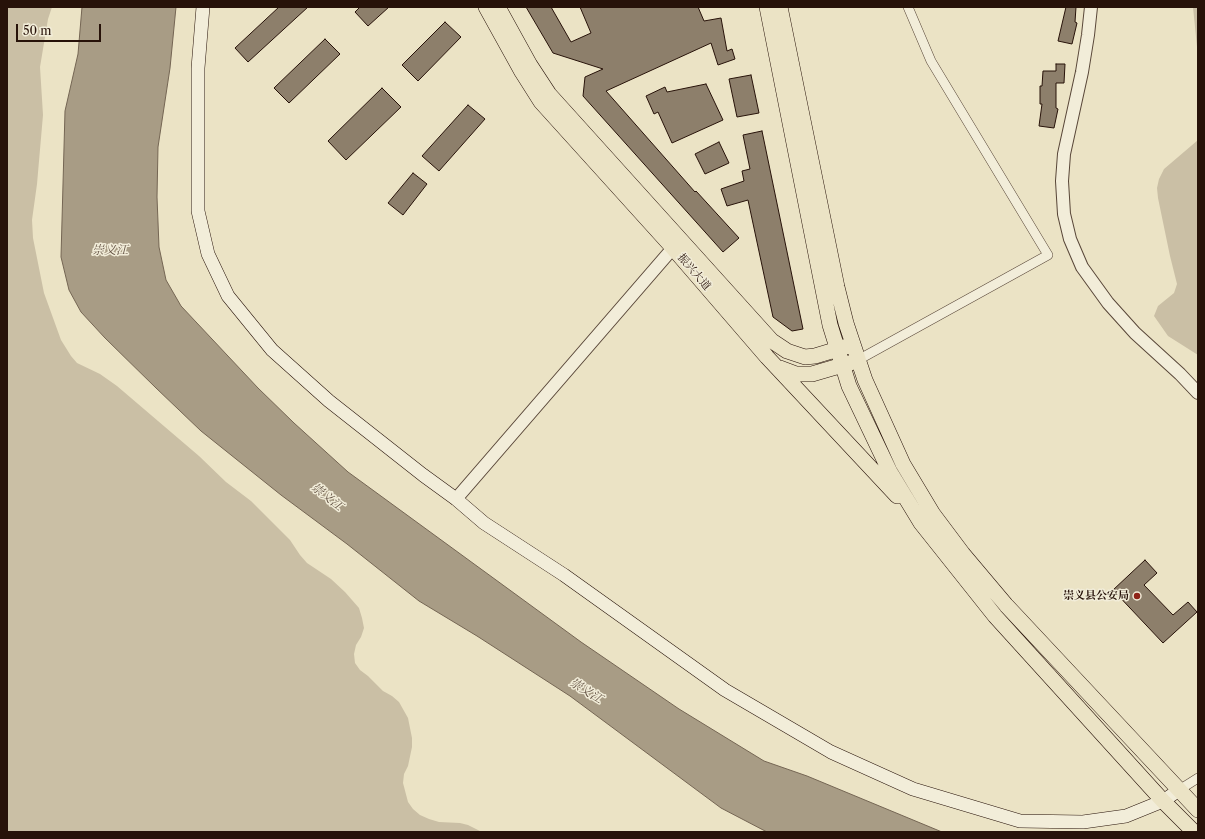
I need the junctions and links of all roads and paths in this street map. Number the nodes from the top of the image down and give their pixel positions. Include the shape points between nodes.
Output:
1 (203, 7) edge
2 (486, 7) edge
3 (498, 7) edge
4 (767, 7) edge
5 (780, 7) edge
6 (908, 7) edge
7 (1091, 7) edge
8 (677, 244) junction
9 (853, 344) junction
10 (838, 349) junction
11 (767, 357) junction
12 (858, 360) junction
13 (843, 365) junction
14 (1198, 393) edge
15 (456, 499) junction
16 (921, 524) junction
17 (1198, 778) edge
18 (1179, 790) junction
19 (1163, 801) junction
20 (1198, 810) edge
21 (1194, 832) edge

1 - 15 main road via 198,68 198,211 208,254 228,296 272,350 329,401
2 - 8 main road, 振兴大道 via 540,102
3 - 8 main road, 振兴大道 via 549,94
4 - 10 main road via 823,292
5 - 9 main road via 837,287
6 - 12 street via 932,61 1048,255
7 - 14 street via 1082,72 1064,154 1064,214 1070,239 1082,267 1108,304
8 - 10 main road, 振兴大道 via 772,341 787,351 815,356
8 - 11 main road, 振兴大道
8 - 15 street
9 - 10 main road, 振兴大道
9 - 12 main road
10 - 13 main road
11 - 13 main road via 780,368 796,374 812,374
11 - 16 main road, 振兴大道
12 - 13 main road
12 - 18 main road via 903,464 933,514 1006,605
13 - 16 main road via 854,397 890,472
15 - 19 main road via 484,523 564,575 725,690 831,752 913,789 1020,821 1083,822 1126,816
16 - 19 main road via 995,616
17 - 18 street
18 - 19 main road
18 - 20 main road
19 - 21 main road

